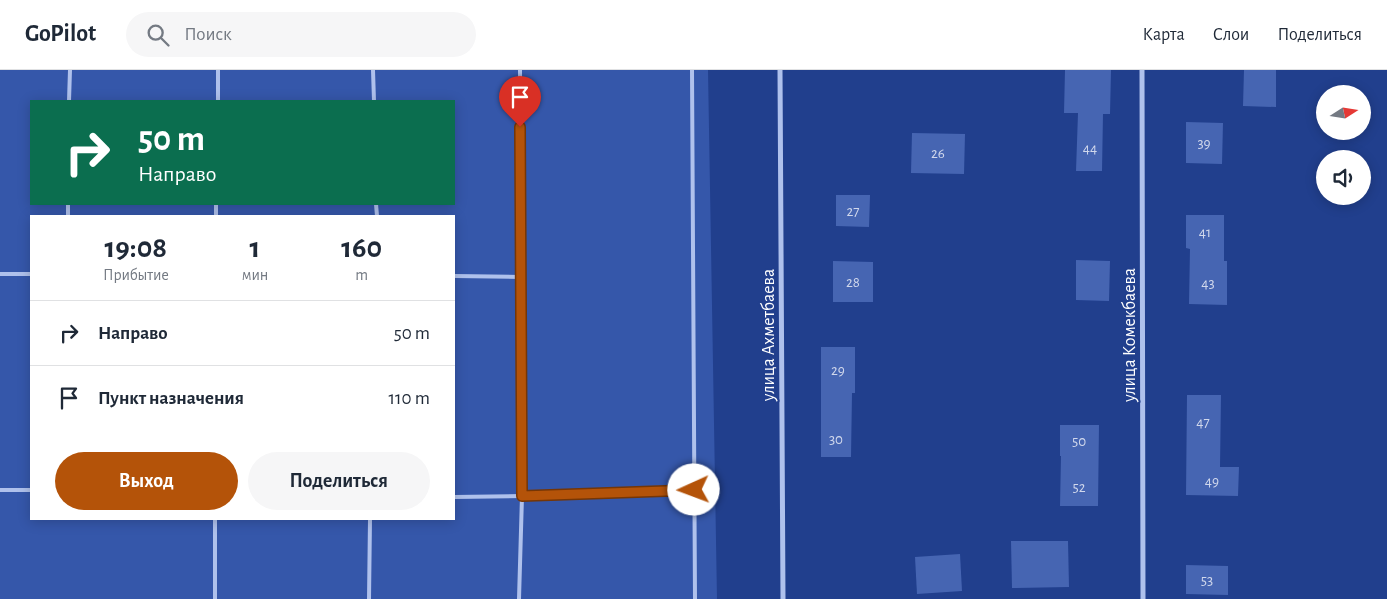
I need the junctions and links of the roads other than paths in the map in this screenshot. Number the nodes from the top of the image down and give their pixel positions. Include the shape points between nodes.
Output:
1 (70, 70) edge
2 (218, 70) edge
3 (373, 70) edge
4 (520, 70) edge
5 (692, 70) edge
6 (780, 70) edge
7 (1142, 70) edge
8 (69, 100) edge
9 (218, 100) edge
10 (374, 100) edge
11 (0, 274) edge
12 (30, 274) edge
13 (455, 276) edge
14 (521, 278) junction
15 (0, 490) edge
16 (30, 490) edge
17 (694, 490) junction
18 (522, 496) junction
19 (455, 497) edge
20 (215, 520) edge
21 (370, 520) edge
22 (215, 599) edge
23 (369, 599) edge
24 (519, 599) edge
25 (695, 599) edge
26 (783, 599) edge
27 (1143, 599) edge

1 - 8 lane
2 - 9 lane
3 - 10 lane
4 - 14 lane
5 - 17 lane
6 - 26 street, улица Ахметбаева
7 - 27 street, улица Комекбаева
11 - 12 lane
13 - 14 lane
14 - 18 lane
15 - 16 lane
17 - 18 lane
17 - 25 lane
18 - 19 lane
18 - 24 lane
20 - 22 lane
21 - 23 lane

